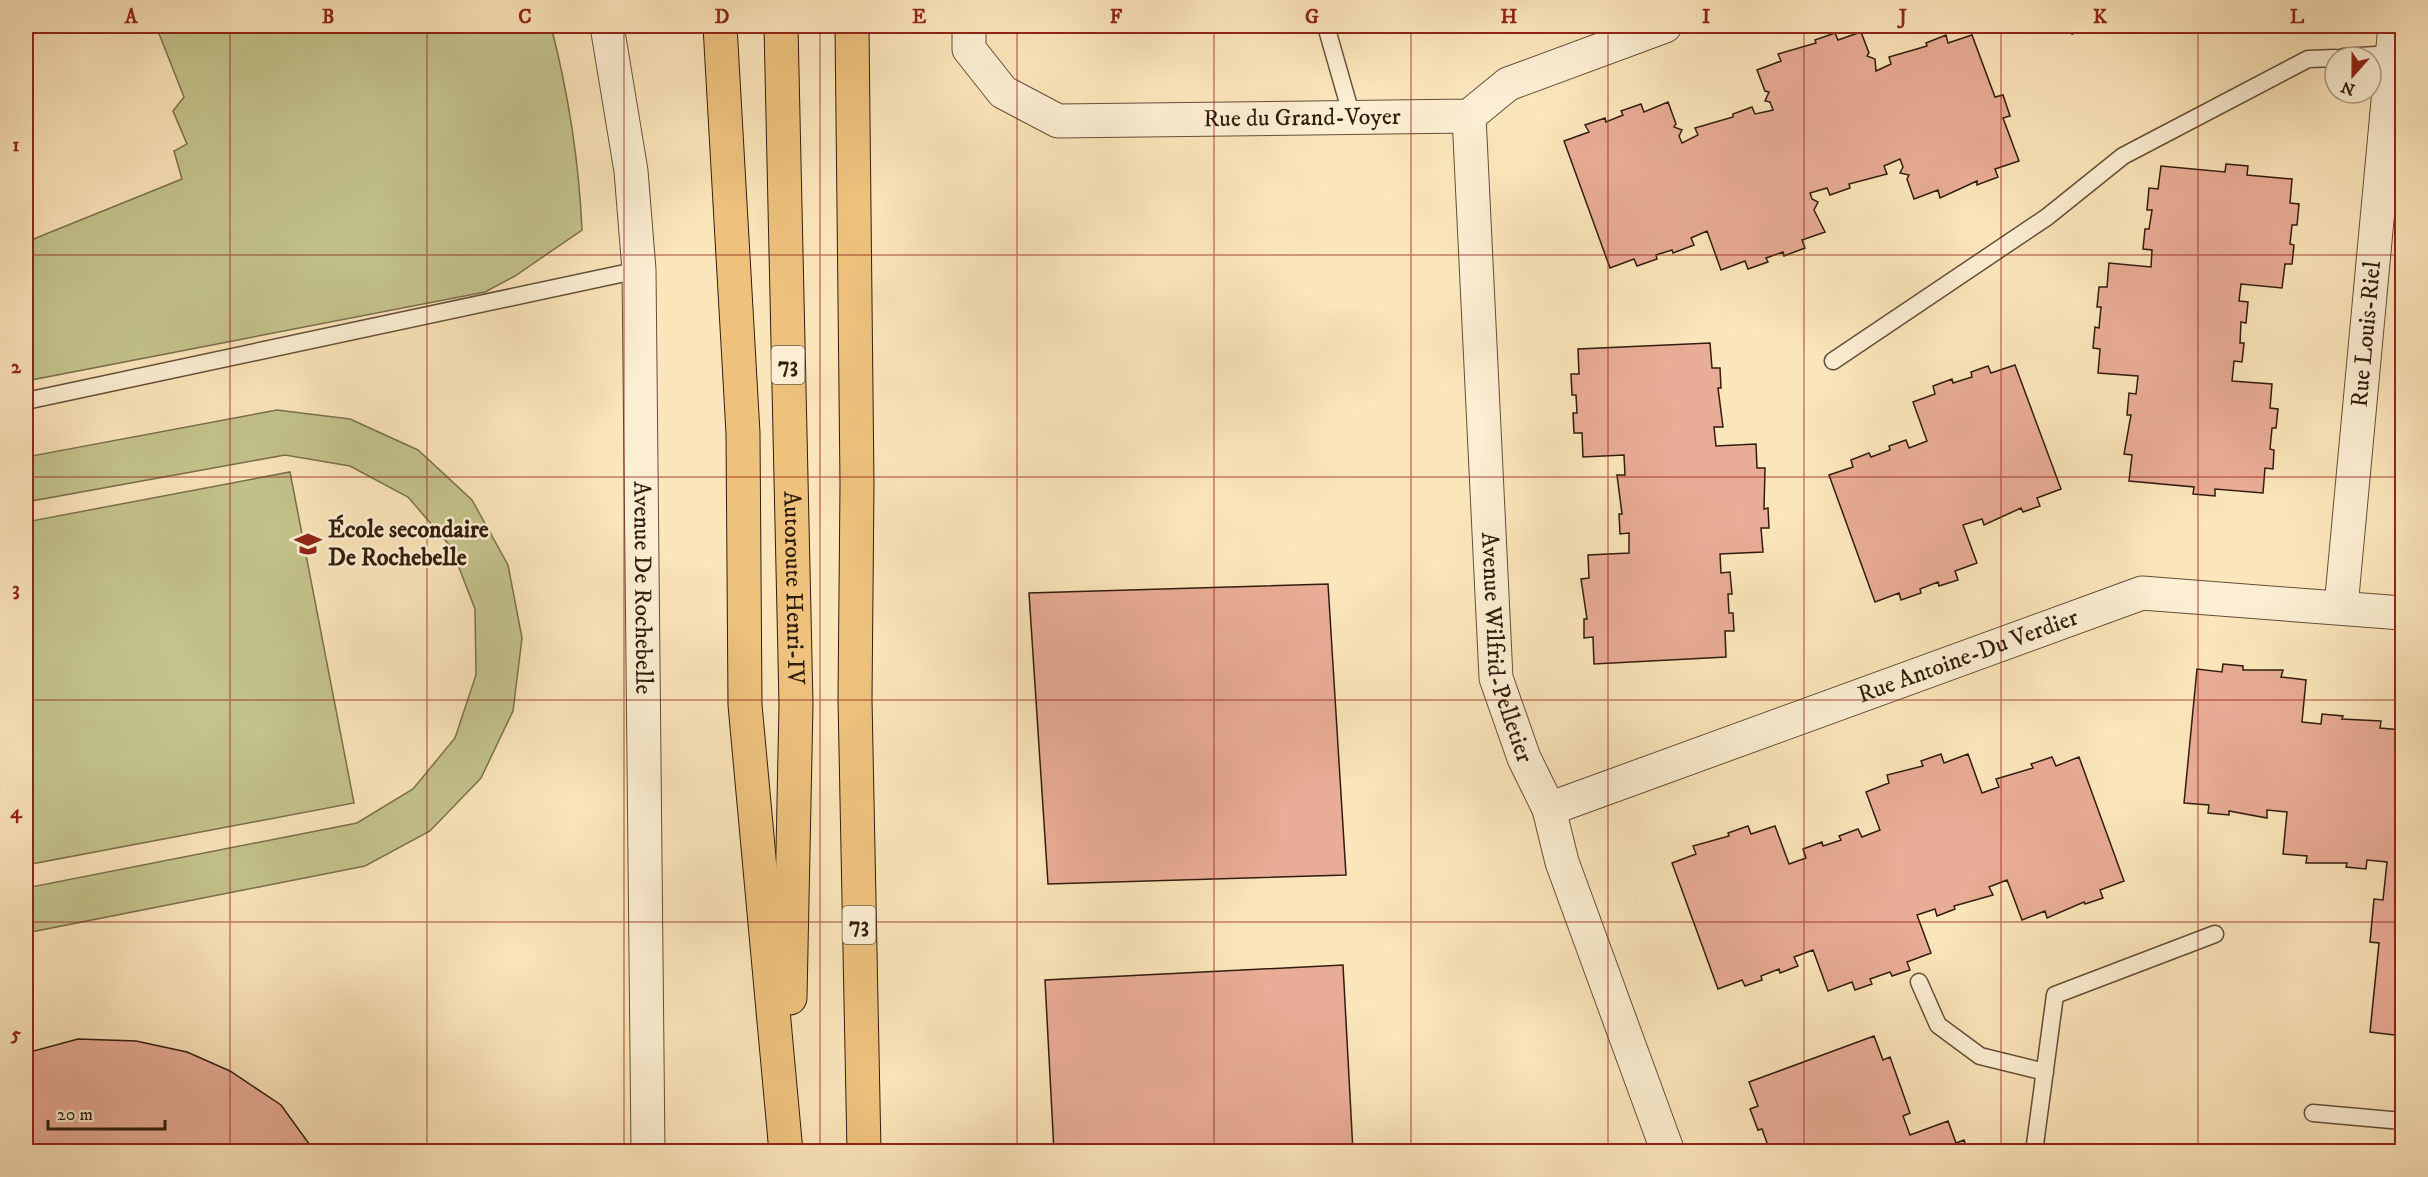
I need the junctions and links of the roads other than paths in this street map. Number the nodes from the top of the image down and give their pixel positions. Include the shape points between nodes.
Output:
1 (607, 26) edge
2 (712, 26) edge
3 (720, 26) edge
4 (782, 26) edge
5 (852, 26) edge
6 (969, 26) edge
7 (1326, 26) edge
8 (1665, 26) edge
9 (2393, 40) edge
10 (2378, 45) edge
11 (2323, 58) edge
12 (720, 64) junction
13 (1469, 116) junction
14 (1352, 117) junction
15 (639, 270) junction
16 (1833, 361) dead end
17 (26, 401) edge
18 (2341, 607) junction
19 (2403, 613) edge
20 (1549, 809) junction
21 (2215, 934) dead end
22 (1919, 982) dead end
23 (2045, 1072) junction
24 (2313, 1113) dead end
25 (2403, 1121) edge
26 (648, 1152) edge
27 (786, 1152) edge
28 (864, 1152) edge
29 (1668, 1152) edge
30 (2034, 1152) edge

1 - 15 street, Avenue De Rochebelle via 631,171
2 - 12 highway
3 - 12 highway
4 - 27 highway, Autoroute Henri-IV / 73 via 796,704
5 - 28 highway, 73 via 855,699
6 - 14 street, Rue du Grand-Voyer via 969,49 1003,92 1058,121
7 - 14 lane
8 - 13 street via 1508,84
9 - 10 lane
9 - 18 street, Rue Louis-Riel
11 - 16 lane via 2308,59 2123,156 2047,217
12 - 27 highway via 743,433 745,705
13 - 14 street, Rue du Grand-Voyer
13 - 20 street, Avenue Wilfrid-Pelletier via 1496,678 1524,758
15 - 17 lane
15 - 26 street, Avenue De Rochebelle
18 - 19 street, Rue Antoine-Du Verdier
18 - 20 street, Rue Antoine-Du Verdier via 2142,593
20 - 29 street, Avenue Wilfrid-Pelletier via 1562,862
21 - 23 lane via 2055,995
22 - 23 lane via 1938,1025 1980,1056
23 - 30 lane
24 - 25 lane

